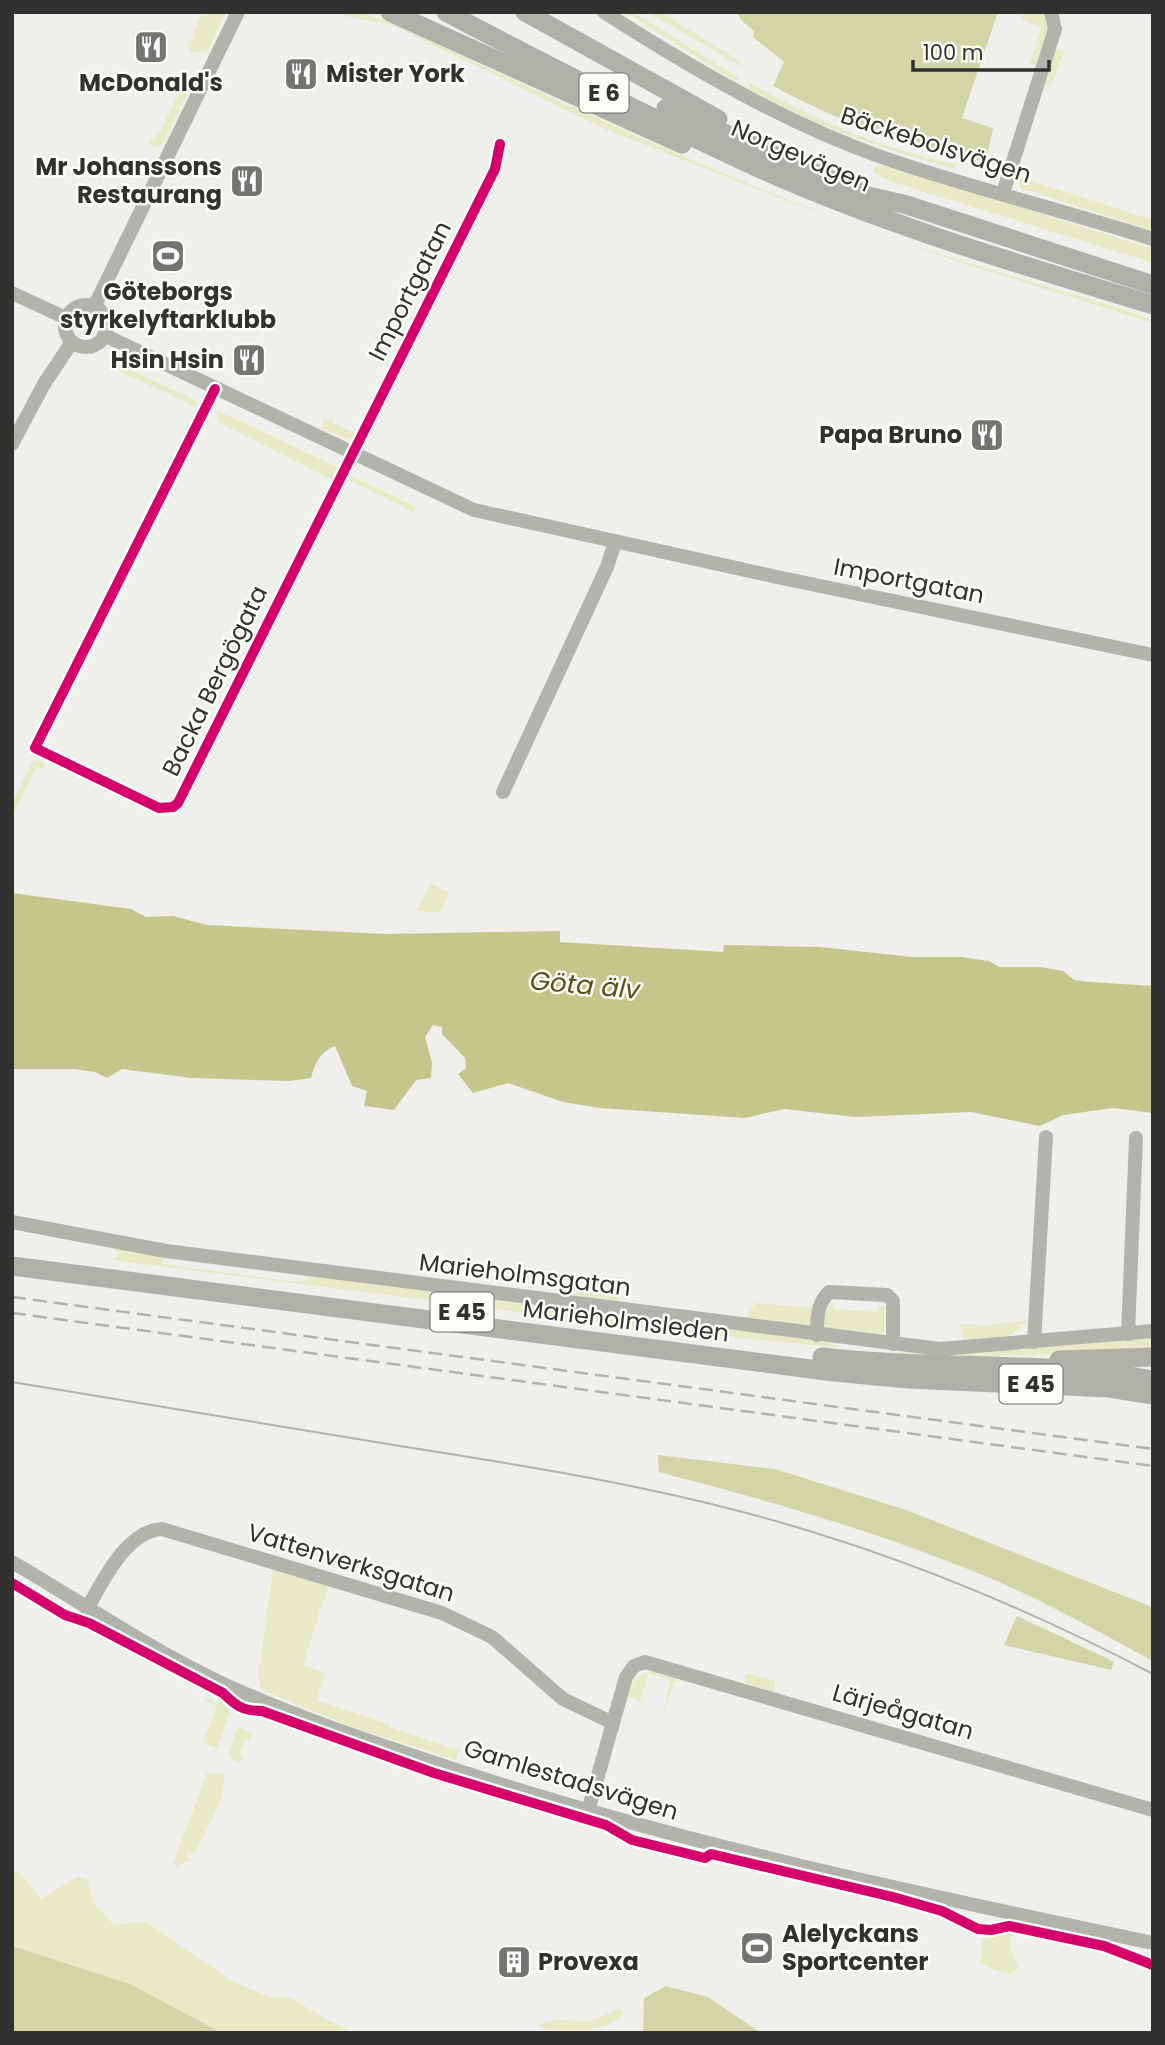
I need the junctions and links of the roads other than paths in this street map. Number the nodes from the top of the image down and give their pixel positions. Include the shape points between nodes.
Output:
1 (238, 12) edge
2 (390, 12) edge
3 (446, 12) edge
4 (474, 12) edge
5 (525, 12) edge
6 (1051, 12) edge
7 (610, 14) edge
8 (499, 144) dead end
9 (765, 170) junction
10 (807, 170) junction
11 (1003, 193) junction
12 (1153, 239) edge
13 (1153, 285) edge
14 (12, 293) edge
15 (1153, 305) edge
16 (94, 307) junction
17 (66, 318) junction
18 (104, 335) junction
19 (72, 342) junction
20 (215, 390) junction
21 (12, 444) edge
22 (352, 454) junction
23 (615, 542) junction
24 (1153, 655) edge
25 (503, 792) dead end
26 (1046, 1137) dead end
27 (1136, 1139) dead end
28 (12, 1222) edge
29 (12, 1253) edge
30 (12, 1266) edge
31 (1153, 1331) edge
32 (1128, 1334) junction
33 (817, 1335) junction
34 (1034, 1342) junction
35 (893, 1344) junction
36 (1153, 1357) edge
37 (985, 1366) junction
38 (1153, 1380) edge
39 (1153, 1395) edge
40 (12, 1562) edge
41 (87, 1608) junction
42 (611, 1722) junction
43 (1153, 1810) edge
44 (588, 1811) junction
45 (1153, 1942) edge

1 - 16 street
2 - 9 highway via 634,124
3 - 9 highway, Norgevägen / E 6
4 - 10 highway, Norgevägen / E 6 via 684,117
5 - 10 highway
6 - 11 street via 1055,29
7 - 11 street, Bäckebolsvägen via 736,91 823,133 887,159
8 - 22 street, Importgatan via 495,169
9 - 15 highway, Norgevägen / E 6 via 1001,258
10 - 13 highway, Norgevägen / E 6 via 868,196
11 - 12 street, Bäckebolsvägen
14 - 17 street
16 - 17 street via 78,307
16 - 18 street via 105,319
17 - 19 street via 65,331
18 - 19 street via 90,347
18 - 20 street, Importgatan
19 - 21 street
20 - 22 street, Importgatan
20 - 22 street, Backa Bergögata via 35,748 159,808 178,803
22 - 23 street, Importgatan via 474,510
23 - 24 street, Importgatan
23 - 25 street
26 - 34 street
27 - 32 street
28 - 33 street, Marieholmsgatan via 166,1251
29 - 37 highway, Marieholmsleden / E 45 via 838,1359
30 - 39 highway, Marieholmsleden / E 45 via 834,1372 1109,1388
31 - 32 street, Marieholmsgatan
32 - 34 street, Marieholmsgatan
33 - 35 street, Marieholmsgatan
33 - 35 street via 817,1314 829,1292 887,1296 893,1301
34 - 35 street, Marieholmsgatan via 951,1349
36 - 37 highway
37 - 38 highway, Marieholmsleden / E 45
40 - 41 street, Gamlestadsvägen
41 - 42 street, Vattenverksgatan via 134,1541 162,1529 442,1613 492,1637 563,1699
41 - 44 street, Gamlestadsvägen via 171,1657 269,1703 387,1748
42 - 43 street, Lärjeågatan via 626,1677 639,1663 652,1662
42 - 44 street
44 - 45 street, Gamlestadsvägen via 850,1878

